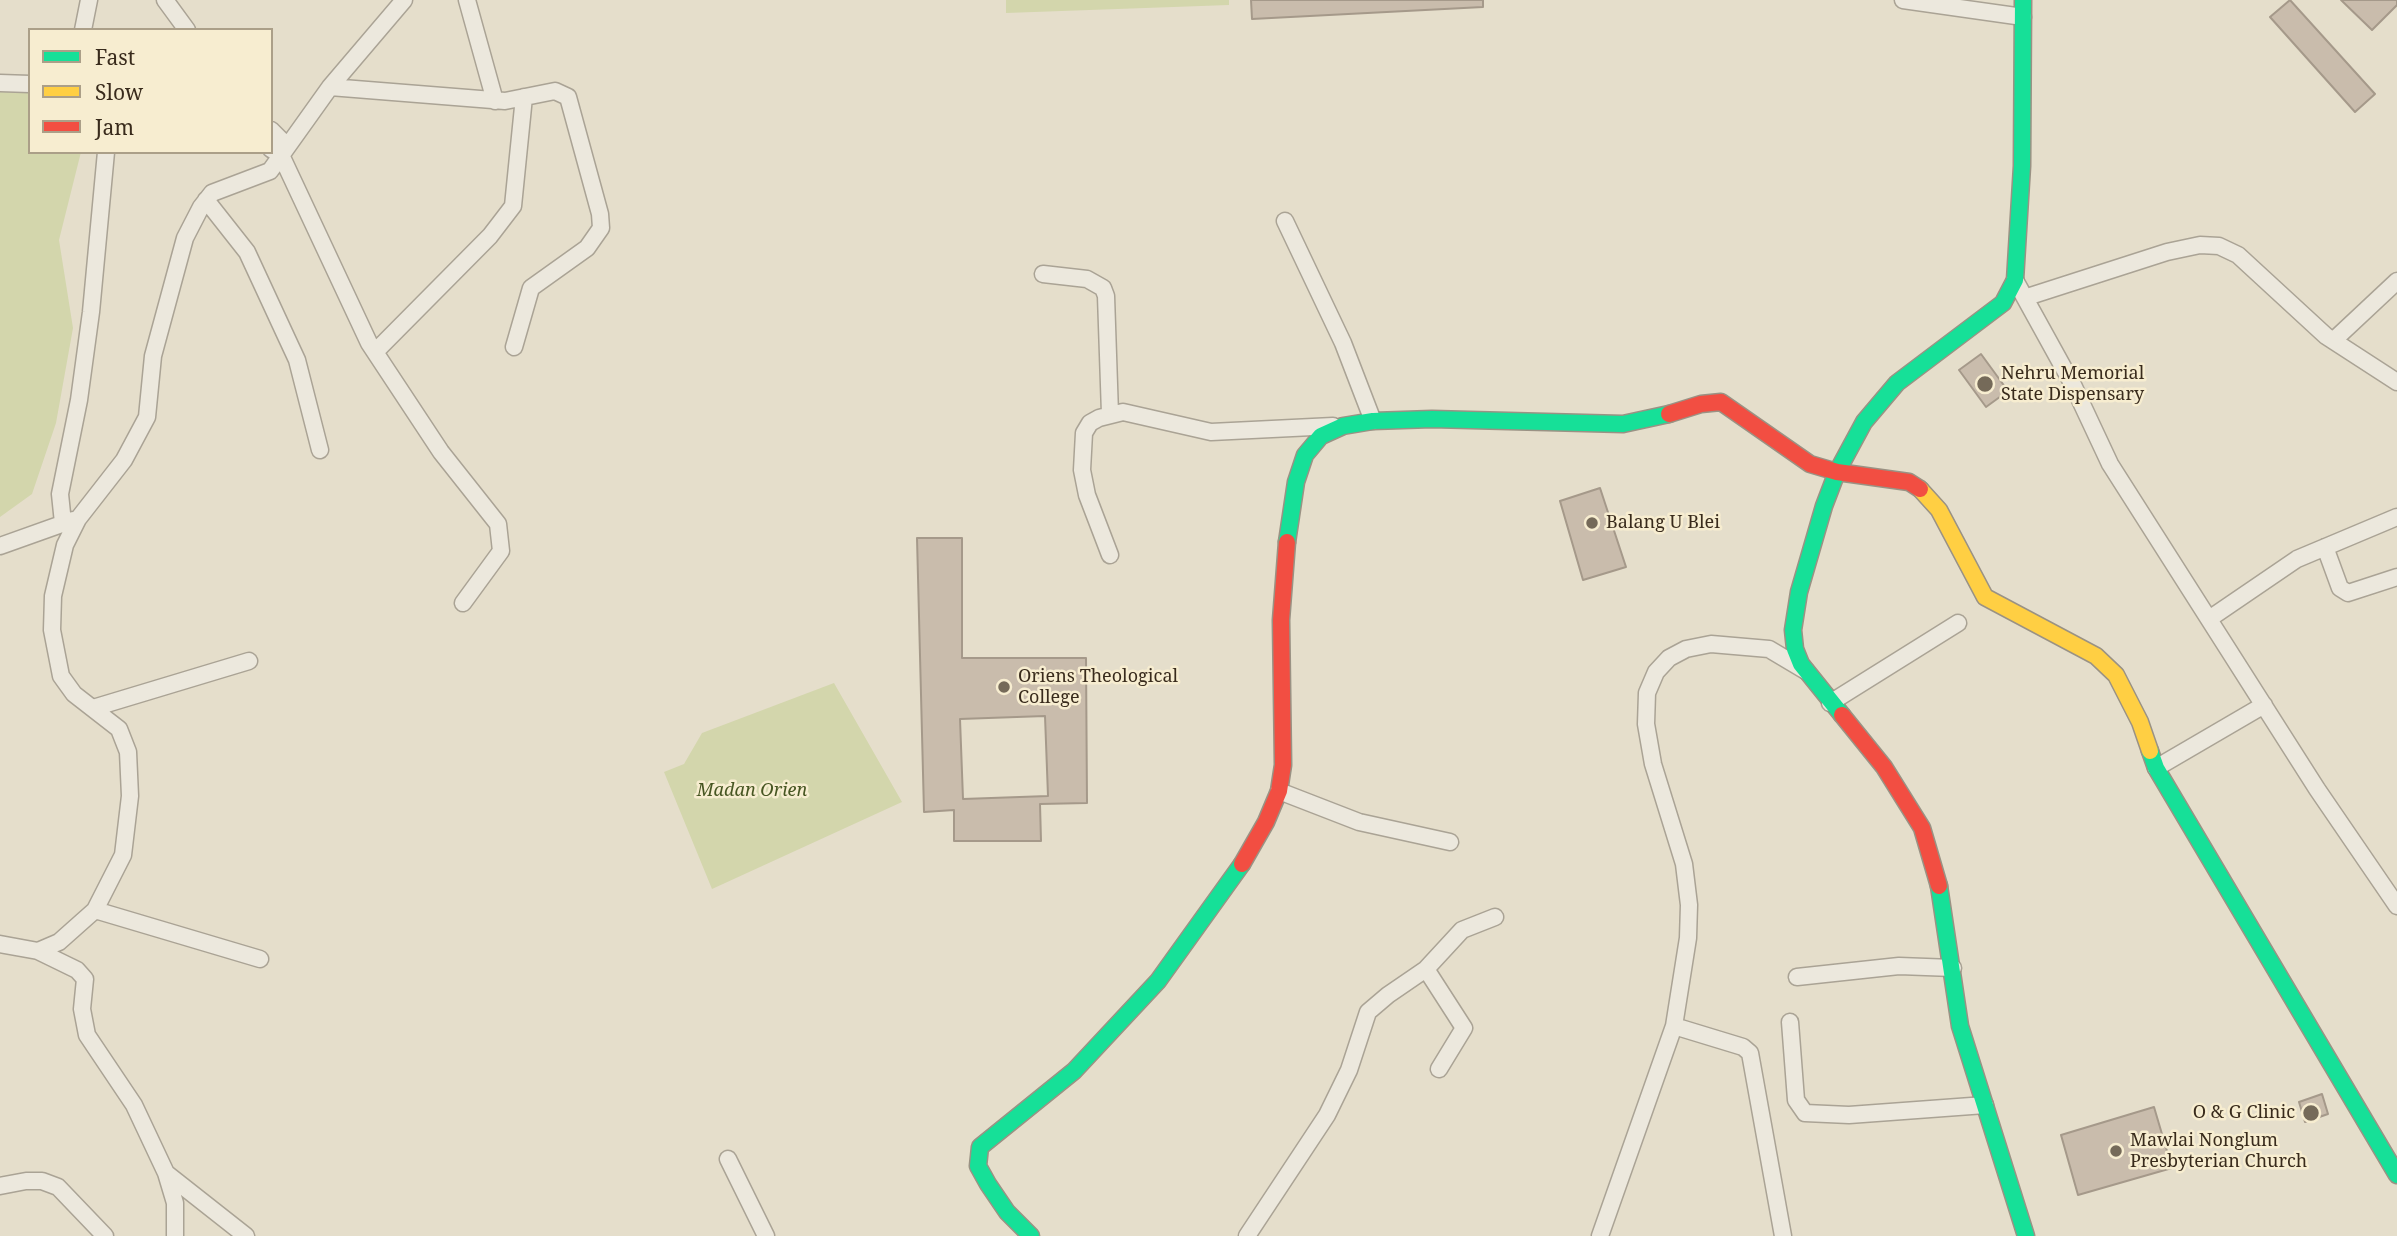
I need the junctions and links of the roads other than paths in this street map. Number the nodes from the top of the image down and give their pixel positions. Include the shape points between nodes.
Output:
1 (89, 0) edge
2 (165, 0) edge
3 (404, 0) edge
4 (467, 0) edge
5 (1903, 0) edge
6 (2023, 0) edge
7 (2023, 17) junction
8 (83, 28) edge
9 (186, 28) edge
10 (0, 83) edge
11 (28, 84) edge
12 (330, 88) junction
13 (524, 97) junction
14 (495, 100) junction
15 (280, 150) edge
16 (106, 154) edge
17 (206, 200) junction
18 (1285, 222) dead end
19 (1043, 274) dead end
20 (2015, 280) junction
21 (2397, 281) edge
22 (2027, 297) junction
23 (2333, 340) junction
24 (514, 347) dead end
25 (376, 352) junction
26 (2397, 382) edge
27 (1110, 414) junction
28 (1373, 421) junction
29 (1343, 426) junction
30 (320, 450) dead end
31 (1837, 472) junction
32 (2397, 517) edge
33 (71, 521) junction
34 (0, 546) edge
35 (2325, 547) junction
36 (1110, 555) dead end
37 (2397, 577) edge
38 (463, 603) dead end
39 (2209, 619) junction
40 (1958, 623) dead end
41 (249, 661) dead end
42 (1806, 671) junction
43 (1830, 703) junction
44 (2263, 705) junction
45 (93, 708) junction
46 (2156, 768) junction
47 (1279, 791) junction
48 (1450, 842) dead end
49 (2397, 906) edge
50 (95, 909) junction
51 (1495, 917) dead end
52 (0, 944) edge
53 (38, 951) junction
54 (260, 959) dead end
55 (1953, 968) junction
56 (1426, 969) junction
57 (1797, 977) dead end
58 (1790, 1023) dead end
59 (1674, 1026) junction
60 (1439, 1069) dead end
61 (1985, 1105) junction
62 (728, 1159) dead end
63 (166, 1173) junction
64 (2397, 1175) edge
65 (0, 1186) edge
66 (106, 1236) edge
67 (175, 1236) edge
68 (246, 1236) edge
69 (766, 1236) edge
70 (1031, 1236) edge
71 (1247, 1236) edge
72 (1601, 1236) edge
73 (1783, 1236) edge
74 (2025, 1236) edge

1 - 8 street
2 - 9 street
3 - 12 street
4 - 14 street
5 - 7 street
6 - 7 street
7 - 20 street
10 - 11 street
12 - 14 street
12 - 15 street
13 - 14 street
13 - 24 street via 555,92 568,97 602,221 587,248 531,288
13 - 25 street via 513,206
15 - 17 street via 270,171 212,193
15 - 25 street
16 - 33 street via 91,312 60,494
17 - 30 street via 247,252 285,332 297,359
17 - 33 street via 185,238 162,321 147,416 124,460
18 - 28 street via 1343,343
19 - 27 street via 1087,279 1103,288
20 - 22 street
20 - 31 street via 2003,303 1897,383 1864,422
21 - 23 street
22 - 23 street via 2167,251 2219,246 2238,255
22 - 39 street via 2110,464
23 - 26 street
25 - 38 street via 441,452 498,524 501,551
27 - 29 street via 1123,412 1211,432
27 - 36 street via 1090,424 1081,454 1087,495
28 - 29 street
28 - 31 street via 1623,424 1721,402 1810,464
29 - 47 street via 1321,436 1305,455 1296,482 1281,620 1283,765
31 - 42 street via 1811,544 1793,630 1795,649
31 - 46 street via 1909,482 1925,493 1939,510 1985,597 2096,656 2116,675
32 - 35 street
33 - 34 street
33 - 45 street via 56,583 52,630 61,676 74,694
35 - 37 street via 2340,588 2348,593
35 - 39 street via 2297,559
39 - 44 street
40 - 43 street
41 - 45 street
42 - 43 street
42 - 59 street via 1769,649 1711,644 1669,658 1656,672 1647,694 1646,724 1653,764 1684,864 1689,905
43 - 55 street via 1884,767 1922,828 1938,879
44 - 46 street
44 - 49 street
45 - 50 street via 118,729 128,752 130,796 123,855
46 - 64 street
47 - 48 street via 1359,822
47 - 70 street via 1240,867 1157,981 1074,1071 980,1147 978,1166 1007,1212
50 - 53 street via 59,942
50 - 54 street
51 - 56 street via 1462,930
52 - 53 street
53 - 63 street via 77,970 85,979 82,1009 87,1035 134,1105
55 - 57 street via 1899,966
55 - 61 street via 1960,1026
56 - 60 street via 1464,1028
56 - 71 street via 1368,1013 1349,1070 1327,1115
58 - 61 street via 1796,1100 1805,1114
59 - 72 street
59 - 73 street via 1750,1053
61 - 74 street
62 - 69 street
63 - 67 street via 175,1203
63 - 68 street
65 - 66 street via 42,1181 58,1187

